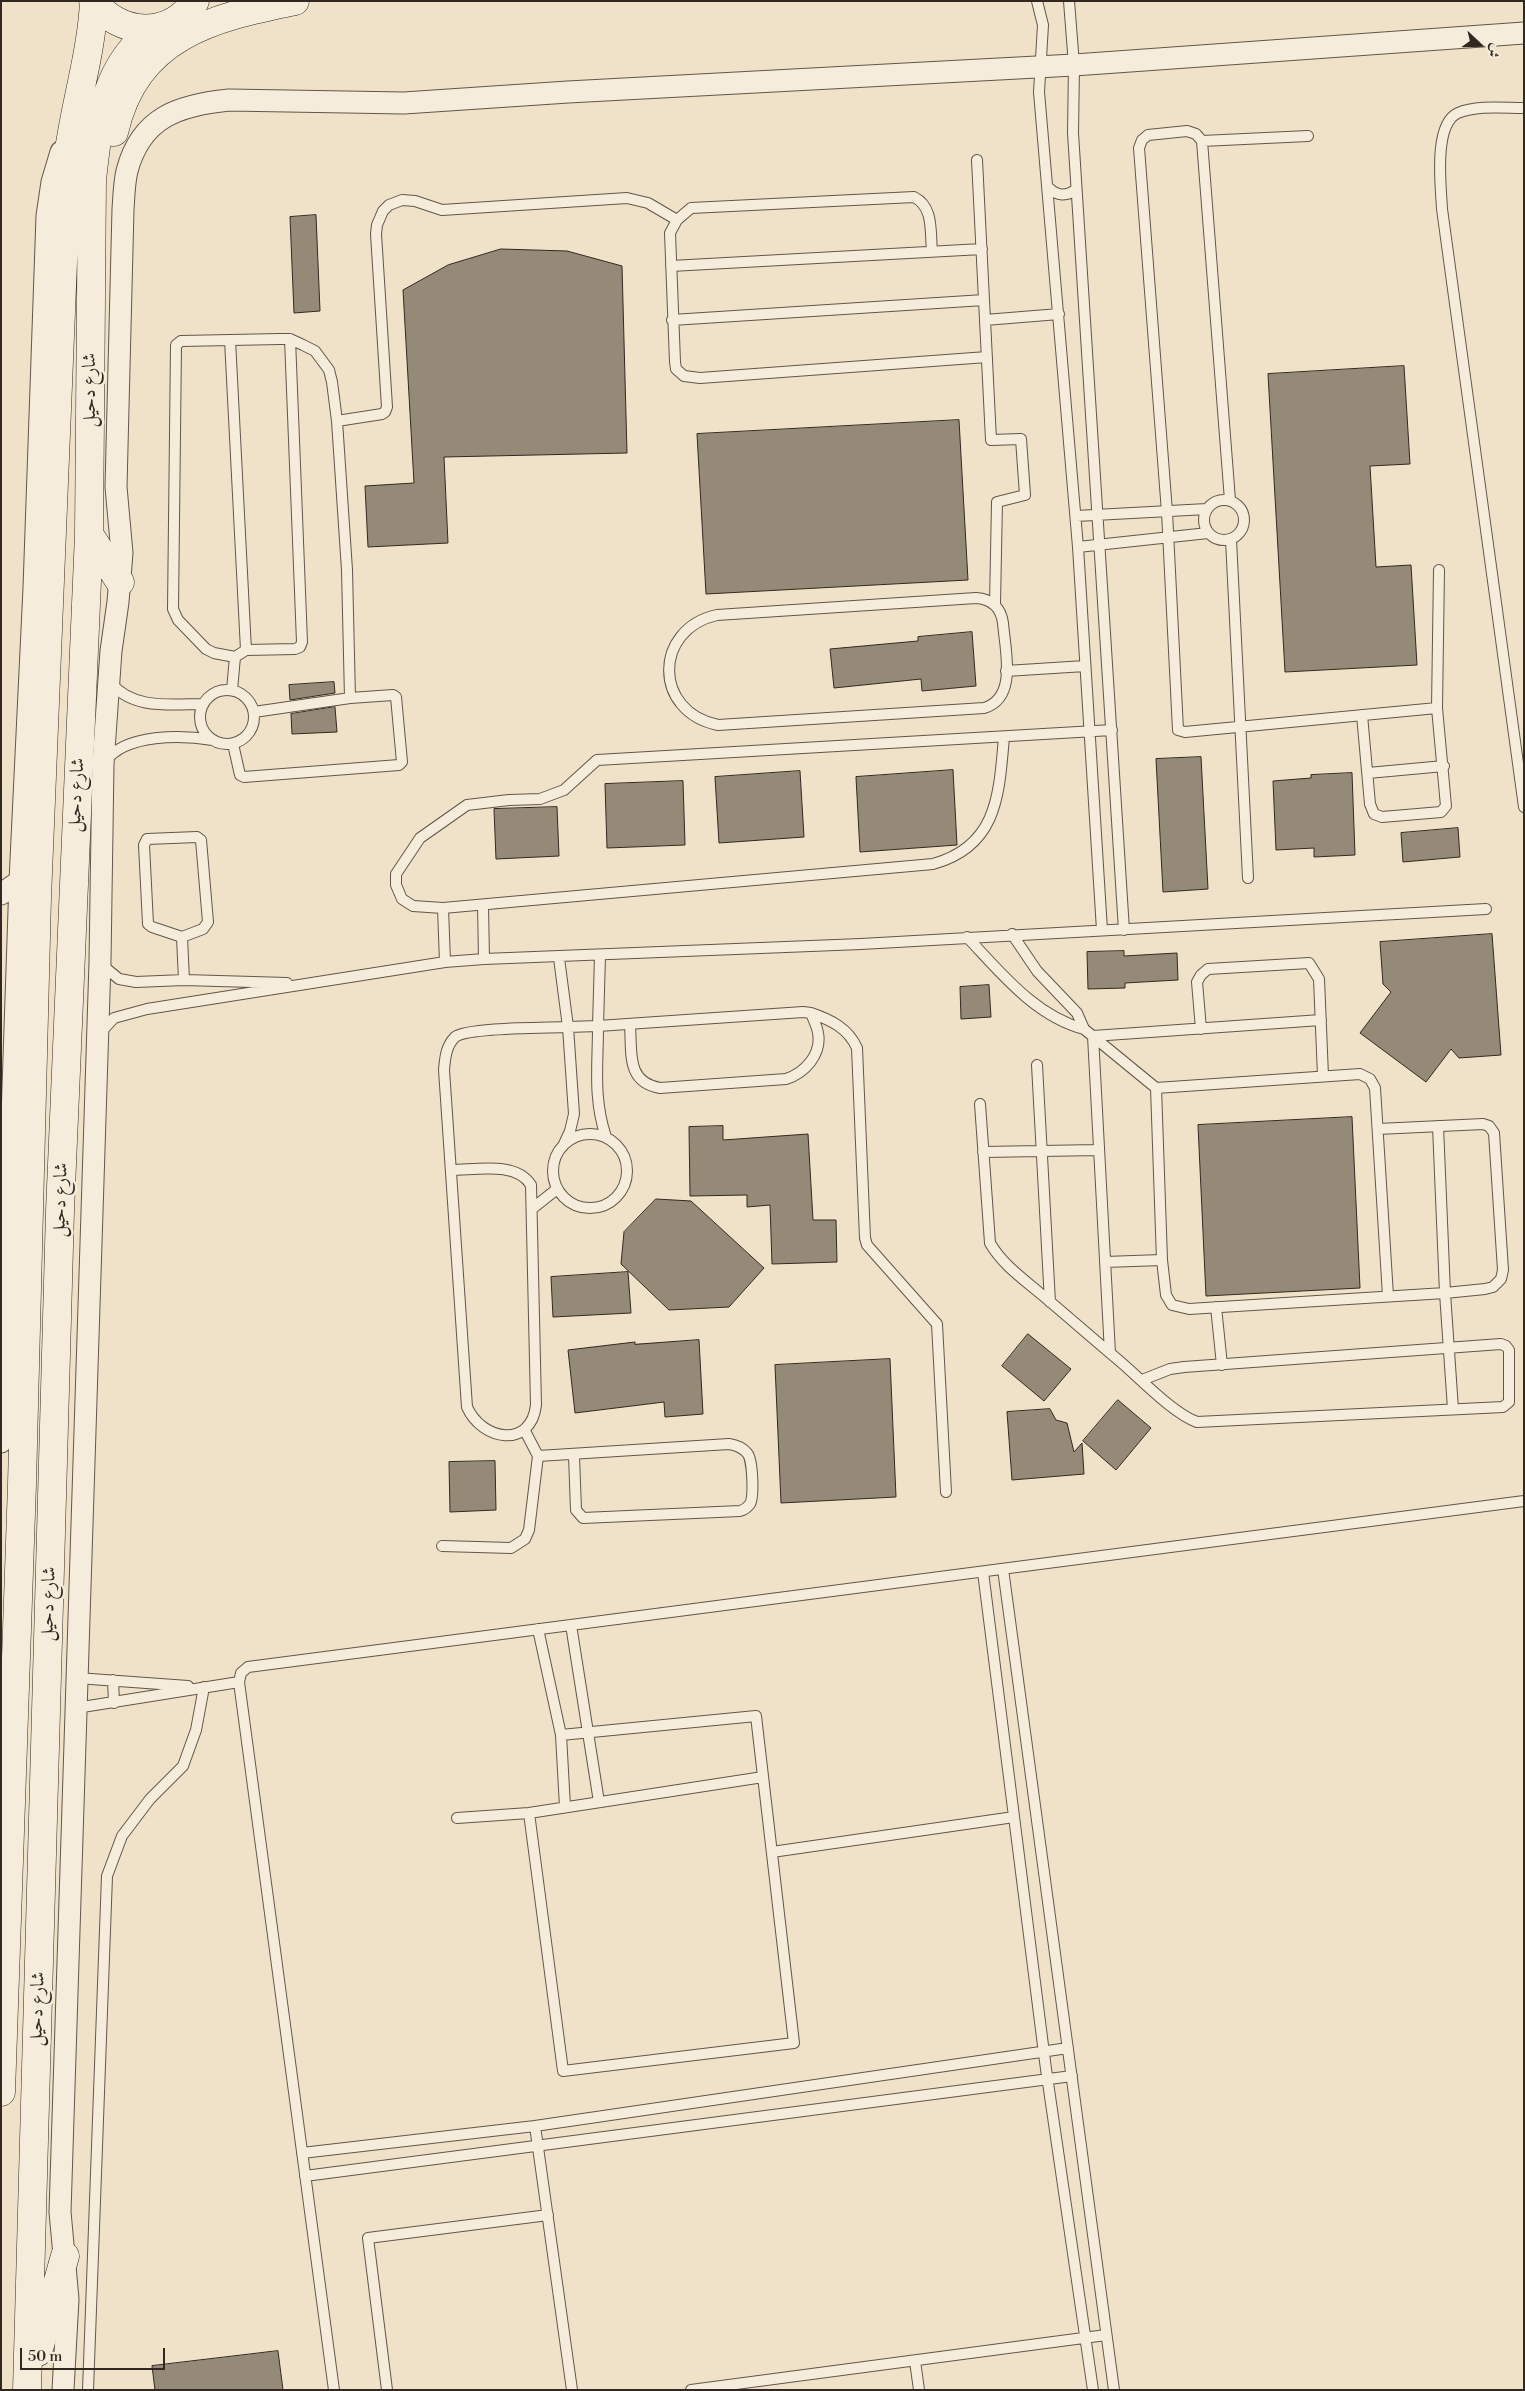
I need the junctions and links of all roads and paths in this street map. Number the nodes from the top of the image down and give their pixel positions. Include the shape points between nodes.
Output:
1 (295, 1) edge
2 (1037, 1) edge
3 (1069, 1) edge
4 (93, 2) edge
5 (197, 4) edge
6 (155, 29) junction
7 (1524, 33) edge
8 (1074, 66) junction
9 (1040, 67) junction
10 (1524, 108) edge
11 (71, 128) junction
12 (1308, 136) dead end
13 (1202, 141) junction
14 (977, 160) dead end
15 (1049, 188) junction
16 (1076, 189) junction
17 (677, 220) junction
18 (982, 249) junction
19 (932, 252) junction
20 (671, 266) junction
21 (91, 279) junction
22 (984, 300) junction
23 (1059, 314) junction
24 (672, 320) junction
25 (986, 320) junction
26 (290, 339) junction
27 (230, 340) junction
28 (987, 357) junction
29 (337, 422) junction
30 (1230, 500) junction
31 (1207, 509) junction
32 (1167, 512) junction
33 (1099, 515) junction
34 (1076, 516) junction
35 (1208, 533) junction
36 (89, 534) junction
37 (1168, 538) junction
38 (53, 540) junction
39 (1231, 540) junction
40 (1101, 544) junction
41 (1078, 547) junction
42 (1439, 570) dead end
43 (120, 582) junction
44 (34, 588) junction
45 (995, 604) junction
46 (246, 650) junction
47 (235, 657) junction
48 (1085, 666) junction
49 (1006, 671) junction
50 (109, 680) junction
51 (232, 690) junction
52 (350, 698) junction
53 (203, 704) junction
54 (1438, 708) junction
55 (254, 712) junction
56 (1362, 715) junction
57 (1240, 727) junction
58 (1112, 730) junction
59 (1090, 731) junction
60 (1004, 737) junction
61 (213, 740) junction
62 (233, 744) junction
63 (103, 764) junction
64 (1444, 766) junction
65 (1368, 773) junction
66 (1524, 807) edge
67 (1248, 878) dead end
68 (20, 881) junction
69 (1, 894) edge
70 (1, 903) edge
71 (484, 905) junction
72 (443, 908) junction
73 (1486, 909) dead end
74 (19, 916) junction
75 (1102, 930) junction
76 (1124, 930) junction
77 (1012, 934) junction
78 (182, 937) junction
79 (967, 937) junction
80 (600, 956) junction
81 (558, 958) junction
82 (484, 959) junction
83 (100, 962) junction
84 (444, 962) junction
85 (184, 980) junction
86 (316, 984) junction
87 (811, 1013) junction
88 (1320, 1020) junction
89 (630, 1025) junction
90 (598, 1026) junction
91 (568, 1027) junction
92 (1084, 1029) junction
93 (1201, 1029) junction
94 (1092, 1036) junction
95 (97, 1038) junction
96 (1037, 1065) dead end
97 (1323, 1076) junction
98 (1156, 1088) junction
99 (980, 1104) dead end
100 (1438, 1126) junction
101 (1378, 1129) junction
102 (606, 1137) junction
103 (563, 1146) junction
104 (1099, 1150) junction
105 (983, 1152) junction
106 (1042, 1152) junction
107 (451, 1170) junction
108 (557, 1189) junction
109 (533, 1208) junction
110 (1162, 1260) junction
111 (1105, 1262) junction
112 (1445, 1293) junction
113 (1388, 1296) junction
114 (1050, 1302) junction
115 (1216, 1307) junction
116 (1449, 1348) junction
117 (1110, 1353) junction
118 (1222, 1364) junction
119 (1142, 1380) junction
120 (1454, 1409) junction
121 (525, 1431) junction
122 (1, 1442) edge
123 (538, 1456) junction
124 (574, 1456) junction
125 (22, 1484) junction
126 (946, 1492) dead end
127 (1524, 1501) edge
128 (442, 1546) dead end
129 (1003, 1569) junction
130 (982, 1572) junction
131 (571, 1625) junction
132 (538, 1629) junction
133 (1, 1640) edge
134 (77, 1678) junction
135 (113, 1680) junction
136 (239, 1682) junction
137 (204, 1687) junction
138 (114, 1703) junction
139 (76, 1708) junction
140 (586, 1733) junction
141 (561, 1735) junction
142 (763, 1777) junction
143 (599, 1802) junction
144 (565, 1807) junction
145 (529, 1813) junction
146 (1014, 1817) junction
147 (457, 1818) dead end
148 (772, 1852) junction
149 (1068, 2048) junction
150 (1044, 2052) junction
151 (1072, 2076) junction
152 (1048, 2080) junction
153 (1, 2092) edge
154 (535, 2126) junction
155 (538, 2144) junction
156 (302, 2153) junction
157 (305, 2176) junction
158 (548, 2215) junction
159 (65, 2256) junction
160 (1106, 2334) junction
161 (1086, 2339) junction
162 (915, 2361) junction
163 (27, 2390) edge
164 (64, 2390) edge
165 (88, 2390) edge
166 (334, 2390) edge
167 (387, 2390) edge
168 (572, 2390) edge
169 (691, 2390) edge
170 (919, 2390) edge
171 (1093, 2390) edge
172 (1114, 2390) edge

1 - 21 main road via 244,11 208,23 173,41 142,70 115,127 102,239
2 - 9 lane via 1043,25
3 - 8 lane
4 - 6 main road via 105,16 120,25
4 - 11 main road, شارع دحيل via 88,57
5 - 6 main road via 172,23
6 - 21 main road, شارع دحيل via 141,38 120,63 105,102 92,180
7 - 8 street
8 - 9 street
8 - 16 lane
9 - 15 lane via 1039,92
9 - 43 street, شارع دحيل via 404,103 229,100 174,110 152,124 137,146 127,171 123,209 116,486 122,553
10 - 66 lane via 1474,109 1456,114 1446,125 1440,152 1442,209
11 - 38 main road, شارع دحيل via 66,165
11 - 44 street, شارع دحيل via 52,182 47,216
12 - 13 lane
13 - 30 lane
13 - 32 lane via 1187,131 1148,134 1139,148
14 - 18 lane
15 - 16 lane via 1062,195
15 - 23 lane
16 - 33 lane
17 - 19 lane via 691,208 914,197 921,200 929,213
17 - 20 lane via 670,233
17 - 29 lane via 648,203 627,198 442,210 408,200 389,205 379,217 376,234 386,412
18 - 19 lane
18 - 22 lane
19 - 20 lane
20 - 24 lane
21 - 36 main road, شارع دحيل
22 - 24 lane
22 - 25 lane
23 - 25 lane
23 - 34 lane
24 - 28 lane via 676,368 684,376 700,378
25 - 28 lane
26 - 27 lane
26 - 29 lane via 315,351 328,370
26 - 46 lane via 302,642 295,648
27 - 46 lane
27 - 47 lane via 181,341 176,346 173,609 178,620 206,649
28 - 45 lane via 991,440 1021,439 1025,495 997,502
29 - 52 lane via 347,570
30 - 31 lane via 1217,501
30 - 39 lane via 1240,507 1245,519 1241,532
31 - 32 lane
31 - 35 lane via 1203,521
32 - 33 lane
32 - 37 lane
33 - 34 lane
33 - 40 lane
34 - 41 lane
35 - 37 lane
35 - 39 lane via 1218,540
36 - 43 main road
36 - 163 main road, شارع دحيل via 60,1201
37 - 40 lane
37 - 57 lane via 1178,730
38 - 44 main road
38 - 125 main road, شارع دحيل via 37,898
39 - 57 lane
40 - 41 lane
40 - 58 lane
41 - 48 lane
42 - 54 lane
43 - 50 street, شارع دحيل
44 - 68 street, شارع دحيل
45 - 49 lane via 1002,616
45 - 49 lane via 976,598 712,616 690,626 678,638 669,662 669,679 673,693 691,715 707,723 731,725 984,708 1003,694
46 - 47 lane
47 - 51 lane
48 - 49 lane
48 - 59 lane
50 - 53 lane via 121,693 140,702
50 - 63 street, شارع دحيل
51 - 53 lane via 215,692
51 - 55 lane via 247,698
52 - 55 lane
52 - 62 lane via 396,697 402,764 244,778 240,775
53 - 61 lane via 201,724
54 - 56 lane
54 - 64 lane
55 - 62 lane via 252,729
56 - 57 lane
56 - 65 lane
57 - 67 lane
58 - 59 lane
58 - 76 lane
59 - 60 lane
59 - 75 lane
60 - 71 lane via 996,802 980,834 961,854 950,859 920,866
60 - 72 lane via 597,760 564,790 540,799 467,805 420,838 396,874 396,885 402,899 413,906
61 - 62 lane
61 - 63 lane via 181,738 134,743 113,752
63 - 83 street, شارع دحيل
64 - 65 lane
64 - 65 lane via 1446,806 1441,812 1382,817 1374,814 1370,804
68 - 69 street
68 - 74 street, شارع دحيل
70 - 74 street
71 - 72 lane
71 - 82 lane
72 - 84 lane
73 - 76 lane
74 - 122 street, شارع دحيل
75 - 76 lane
75 - 77 lane
77 - 79 lane
77 - 92 lane via 1037,971 1077,1013
78 - 78 lane via 203,929 208,922 201,840 197,837 147,839 144,845 148,924
78 - 85 lane
79 - 80 lane
79 - 92 lane via 1019,992 1068,1025
80 - 81 lane
80 - 90 lane
81 - 82 lane
81 - 91 lane
82 - 84 lane
83 - 85 lane via 112,975 128,981
83 - 95 street, شارع دحيل
84 - 86 lane
85 - 86 lane
86 - 95 lane via 123,1014 106,1026
87 - 89 lane
87 - 89 lane via 818,1034 817,1046 806,1069 796,1076 660,1088 643,1083 633,1070
87 - 126 lane via 847,1031 857,1048 865,1238 937,1324
88 - 93 lane
88 - 93 lane via 1319,979 1309,964 1208,969 1197,982
88 - 97 lane
89 - 90 lane
90 - 91 lane
90 - 102 lane via 597,1099
91 - 103 lane via 574,1114
91 - 107 lane via 472,1031 456,1037 445,1058
92 - 94 lane
93 - 94 lane
94 - 98 lane
94 - 104 lane
95 - 134 street, شارع دحيل
96 - 106 lane
97 - 98 lane
97 - 101 lane via 1360,1074 1370,1079 1375,1088
98 - 110 lane
99 - 105 lane
100 - 101 lane
100 - 112 lane
100 - 112 lane via 1483,1124 1494,1133 1503,1270 1501,1279 1493,1287
101 - 113 lane
102 - 103 lane via 591,1133 576,1136
102 - 108 lane via 619,1146 626,1160 628,1176 622,1191 611,1202 597,1208 581,1208 567,1201
103 - 108 lane via 554,1159
104 - 106 lane
104 - 111 lane
105 - 106 lane
105 - 114 lane via 990,1243 1006,1264
106 - 114 lane
107 - 109 lane via 518,1172 526,1176 532,1185
107 - 121 lane via 467,1407 476,1423 485,1430 510,1434
108 - 109 lane
109 - 121 lane via 536,1405 532,1422
110 - 111 lane
110 - 115 lane via 1166,1295 1172,1305 1189,1309
111 - 117 lane
112 - 113 lane
112 - 116 lane
113 - 115 lane
114 - 117 lane
115 - 118 lane
116 - 118 lane
116 - 120 lane
116 - 120 lane via 1501,1344 1509,1350 1509,1402 1503,1406
117 - 119 lane
118 - 119 lane via 1170,1369
119 - 120 lane via 1186,1418 1197,1422
121 - 123 lane
123 - 124 lane
123 - 128 lane via 529,1530 525,1539 511,1548
124 - 124 lane via 729,1444 746,1452 751,1459 752,1498 740,1511 583,1518 576,1510
125 - 133 main road
125 - 153 main road, شارع دحيل
127 - 129 lane
129 - 130 lane
129 - 149 lane
130 - 131 lane
130 - 146 lane
131 - 132 lane
131 - 140 lane
132 - 136 lane via 248,1667 241,1673
132 - 141 lane
134 - 135 lane
134 - 139 street, شارع دحيل
135 - 137 lane
135 - 138 lane
136 - 137 lane
136 - 156 lane
137 - 138 lane
137 - 165 lane via 196,1730 183,1766 150,1799 122,1836 107,1876
138 - 139 lane
139 - 159 street, شارع دحيل via 60,2212
140 - 141 lane
140 - 142 lane via 756,1716
140 - 143 lane
141 - 144 lane
142 - 143 lane
142 - 148 lane
143 - 144 lane
144 - 145 lane
145 - 147 lane
145 - 148 lane via 563,2072 794,2043
146 - 148 lane
146 - 150 lane
149 - 150 lane
149 - 151 lane
150 - 152 lane
150 - 154 lane
151 - 152 lane
151 - 160 lane
152 - 155 lane
152 - 161 lane
154 - 155 lane
154 - 156 lane
155 - 157 lane
155 - 158 lane
156 - 157 lane
157 - 166 lane
158 - 167 lane via 368,2238
158 - 168 lane
159 - 163 main road
159 - 164 street, شارع دحيل via 68,2298
160 - 161 lane
160 - 172 lane
161 - 162 lane
161 - 171 lane
162 - 169 lane
162 - 170 lane

